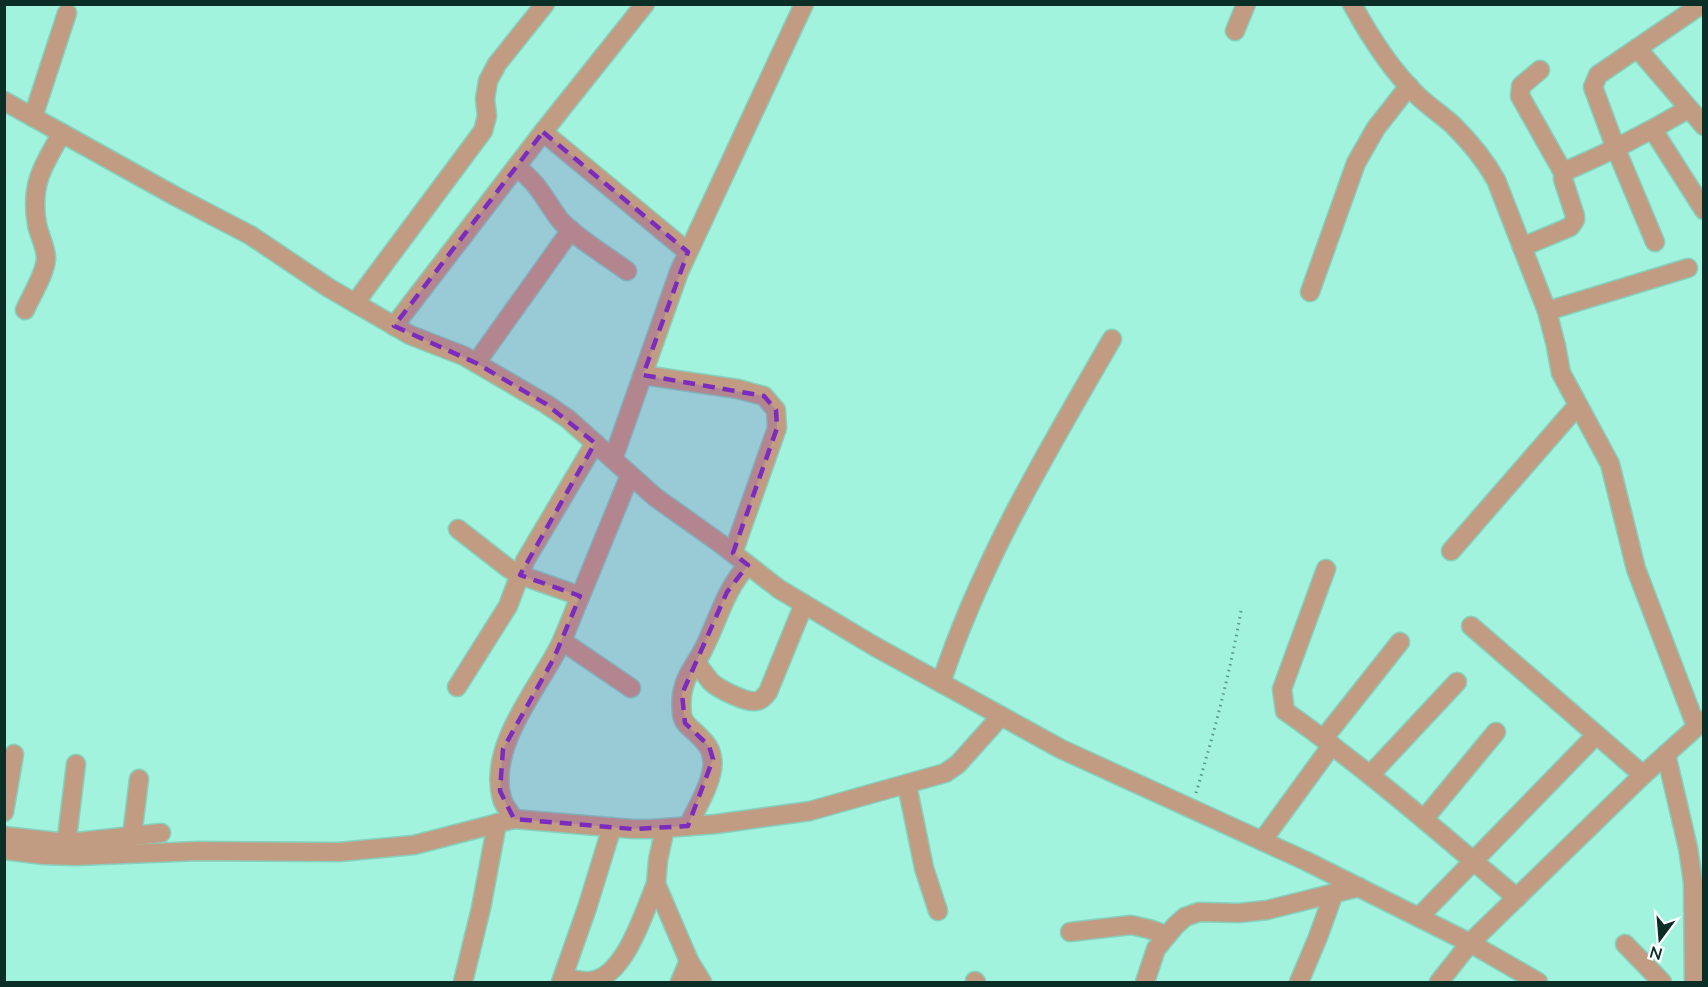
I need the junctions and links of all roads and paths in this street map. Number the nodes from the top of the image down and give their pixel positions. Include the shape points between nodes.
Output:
1 (545, 4) edge
2 (645, 4) edge
3 (1246, 4) edge
4 (1352, 4) edge
5 (803, 6) edge
6 (67, 13) dead end
7 (1700, 13) edge
8 (1235, 31) dead end
9 (1637, 48) junction
10 (1540, 70) dead end
11 (1409, 86) junction
12 (4, 101) edge
13 (1688, 109) junction
14 (33, 117) junction
15 (1704, 126) edge
16 (1653, 130) junction
17 (543, 132) junction
18 (62, 133) junction
19 (1616, 149) junction
20 (516, 167) junction
21 (1564, 174) junction
22 (1704, 210) edge
23 (571, 231) junction
24 (1655, 242) dead end
25 (1522, 247) junction
26 (688, 252) junction
27 (1688, 268) dead end
28 (627, 271) dead end
29 (1310, 292) dead end
30 (355, 303) junction
31 (25, 310) dead end
32 (1547, 311) junction
33 (394, 326) junction
34 (1112, 339) dead end
35 (476, 363) junction
36 (643, 375) junction
37 (1578, 405) junction
38 (595, 443) junction
39 (613, 459) junction
40 (630, 475) junction
41 (458, 529) dead end
42 (1451, 551) dead end
43 (733, 553) junction
44 (748, 565) junction
45 (1326, 569) dead end
46 (520, 575) junction
47 (580, 596) junction
48 (804, 604) junction
49 (1241, 611) dead end
50 (1471, 626) dead end
51 (562, 640) junction
52 (1400, 642) dead end
53 (696, 662) junction
54 (1457, 682) dead end
55 (941, 683) junction
56 (457, 687) dead end
57 (631, 688) dead end
58 (1001, 716) junction
59 (1700, 723) edge
60 (1496, 732) dead end
61 (1596, 735) junction
62 (1328, 742) junction
63 (14, 754) dead end
64 (1666, 754) junction
65 (76, 764) dead end
66 (1370, 775) junction
67 (1643, 775) junction
68 (139, 779) dead end
69 (907, 784) junction
70 (1191, 809) junction
71 (4, 812) edge
72 (1424, 819) junction
73 (505, 821) junction
74 (688, 826) junction
75 (612, 827) junction
76 (665, 828) junction
77 (162, 833) dead end
78 (4, 836) edge
79 (132, 836) junction
80 (1262, 841) junction
81 (66, 849) junction
82 (4, 850) edge
83 (1473, 861) junction
84 (656, 884) junction
85 (1359, 887) junction
86 (1334, 893) junction
87 (1517, 898) junction
88 (938, 911) dead end
89 (1419, 917) junction
90 (1070, 932) dead end
91 (1166, 935) junction
92 (1470, 943) junction
93 (1625, 944) dead end
94 (689, 961) junction
95 (562, 980) edge
96 (463, 982) edge
97 (680, 982) edge
98 (702, 982) edge
99 (1145, 982) edge
100 (1299, 982) edge
101 (1439, 982) edge
102 (1538, 982) edge
103 (1662, 982) edge
104 (1694, 982) edge

1 - 30 street via 496,64 488,81 483,131
2 - 17 street
3 - 8 street
4 - 11 street
5 - 26 street
6 - 14 street
7 - 9 street
9 - 13 street
9 - 19 street via 1598,75 1593,87
10 - 21 street via 1521,86 1520,96
11 - 25 street via 1453,126 1489,167
11 - 29 street via 1376,128 1356,163
12 - 14 street
13 - 15 street
13 - 16 street
14 - 18 street
16 - 19 street
16 - 22 street
17 - 20 street
17 - 26 street
18 - 30 street via 250,235
18 - 31 street via 42,166 37,185 35,207 46,260
19 - 21 street
19 - 24 street
20 - 23 street via 537,185
20 - 33 street
21 - 25 street via 1574,223
23 - 28 street
23 - 35 street
25 - 32 street
26 - 36 street
27 - 32 street
30 - 33 street
32 - 37 street via 1560,373
33 - 35 street
34 - 55 street via 997,546
35 - 38 street via 554,409
36 - 39 street
36 - 43 street via 738,389 764,396 776,410 777,428
37 - 42 street
37 - 59 street via 1610,464 1636,569
38 - 39 street
38 - 46 street
39 - 40 street
40 - 43 street
40 - 47 street
41 - 46 street
43 - 44 street
44 - 48 street
44 - 53 street via 728,592
45 - 62 street via 1281,688 1285,711
46 - 47 street
46 - 56 street via 508,606
47 - 51 street
48 - 53 street via 763,698 743,699 719,687
48 - 55 street
49 - 70 path via 1230,669
50 - 61 street
51 - 57 street
51 - 73 street via 504,749 500,773
52 - 62 street
53 - 74 street via 684,683 682,717 708,746 713,759 711,775
54 - 66 street
55 - 58 street
58 - 69 street via 958,764 945,773
58 - 70 street via 1061,749
59 - 64 street
60 - 72 street
61 - 67 street
61 - 83 street
62 - 66 street
62 - 80 street
63 - 71 street
64 - 67 street
64 - 104 street via 1693,882
65 - 81 street
66 - 72 street
67 - 87 street
68 - 79 street
69 - 74 street via 810,811
69 - 88 street via 924,868
70 - 80 street
72 - 83 street
73 - 75 street
73 - 81 street via 414,844 339,852
73 - 96 street
74 - 76 street
75 - 76 street
75 - 95 street
76 - 84 street
77 - 79 street
78 - 81 street
79 - 81 street
80 - 85 street
81 - 82 street
83 - 87 street
83 - 89 street
84 - 94 street
84 - 95 street via 621,961 601,978
85 - 86 street
85 - 89 street
86 - 91 street via 1267,910 1199,912 1185,917
86 - 100 street
87 - 92 street
89 - 92 street
90 - 91 street via 1131,925
91 - 99 street via 1156,949
92 - 101 street
92 - 102 street
93 - 103 street
94 - 97 street
94 - 98 street

